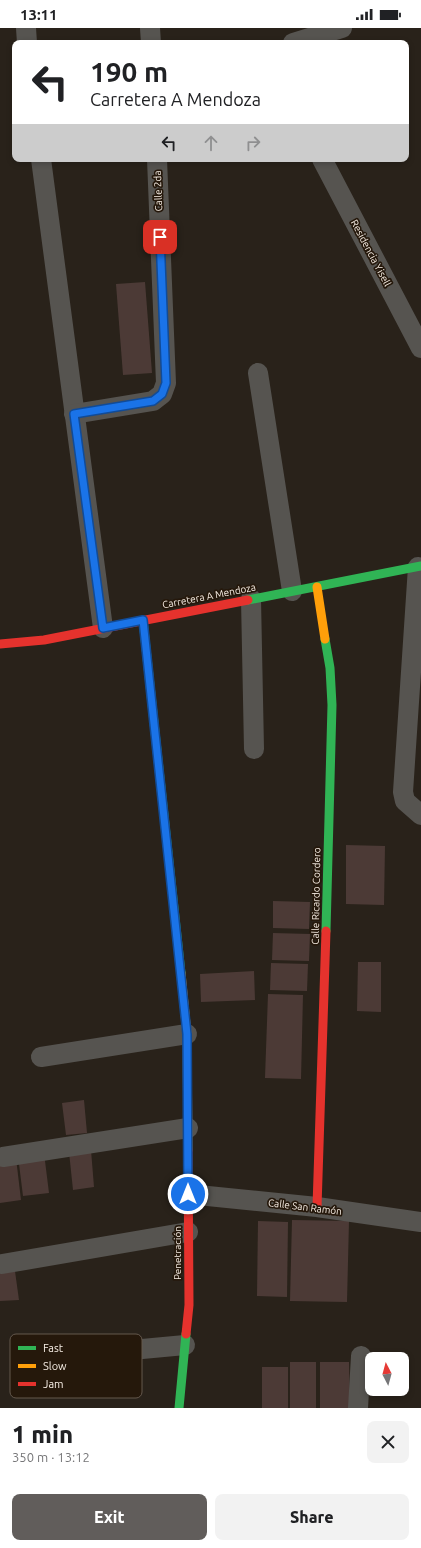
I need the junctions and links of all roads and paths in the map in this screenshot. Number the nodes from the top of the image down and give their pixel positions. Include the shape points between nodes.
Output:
1 (26, 28) edge
2 (150, 28) edge
3 (342, 28) edge
4 (27, 40) edge
5 (151, 40) edge
6 (303, 40) edge
7 (41, 162) edge
8 (157, 162) edge
9 (324, 162) edge
10 (421, 348) edge
11 (258, 373) dead end
12 (74, 414) junction
13 (419, 567) edge
14 (317, 587) junction
15 (292, 592) junction
16 (251, 599) junction
17 (143, 620) junction
18 (103, 628) junction
19 (0, 644) edge
20 (254, 749) dead end
21 (421, 815) edge
22 (187, 1034) junction
23 (40, 1056) dead end
24 (188, 1128) junction
25 (4, 1157) dead end
26 (188, 1194) junction
27 (317, 1207) junction
28 (421, 1222) edge
29 (188, 1232) junction
30 (2, 1264) dead end
31 (185, 1345) junction
32 (142, 1349) edge
33 (362, 1356) dead end
34 (178, 1408) edge
35 (358, 1408) edge

1 - 4 street
2 - 5 street
3 - 6 street
7 - 12 street
8 - 12 street, Calle 2da via 166,383 162,394 153,401
9 - 10 street, Residencia Yisell
11 - 15 street
12 - 18 street
13 - 14 street, Carretera A Mendoza
13 - 21 street via 402,792 404,802
14 - 15 street, Carretera A Mendoza
14 - 27 street, Calle Ricardo Cordero via 330,668 332,705
15 - 16 street, Carretera A Mendoza
16 - 17 street, Carretera A Mendoza
16 - 20 street
17 - 18 street, Carretera A Mendoza
17 - 22 street, Penetración
18 - 19 street, Carretera A Mendoza via 44,640
22 - 23 street
22 - 24 street, Penetración
24 - 25 street
24 - 26 street, Penetración
26 - 27 street, Calle San Ramón
26 - 29 street, Penetración
27 - 28 street, Calle San Ramón
29 - 30 street
29 - 31 street, Penetración via 189,1305
31 - 32 street
31 - 34 street, Penetración
33 - 35 street

